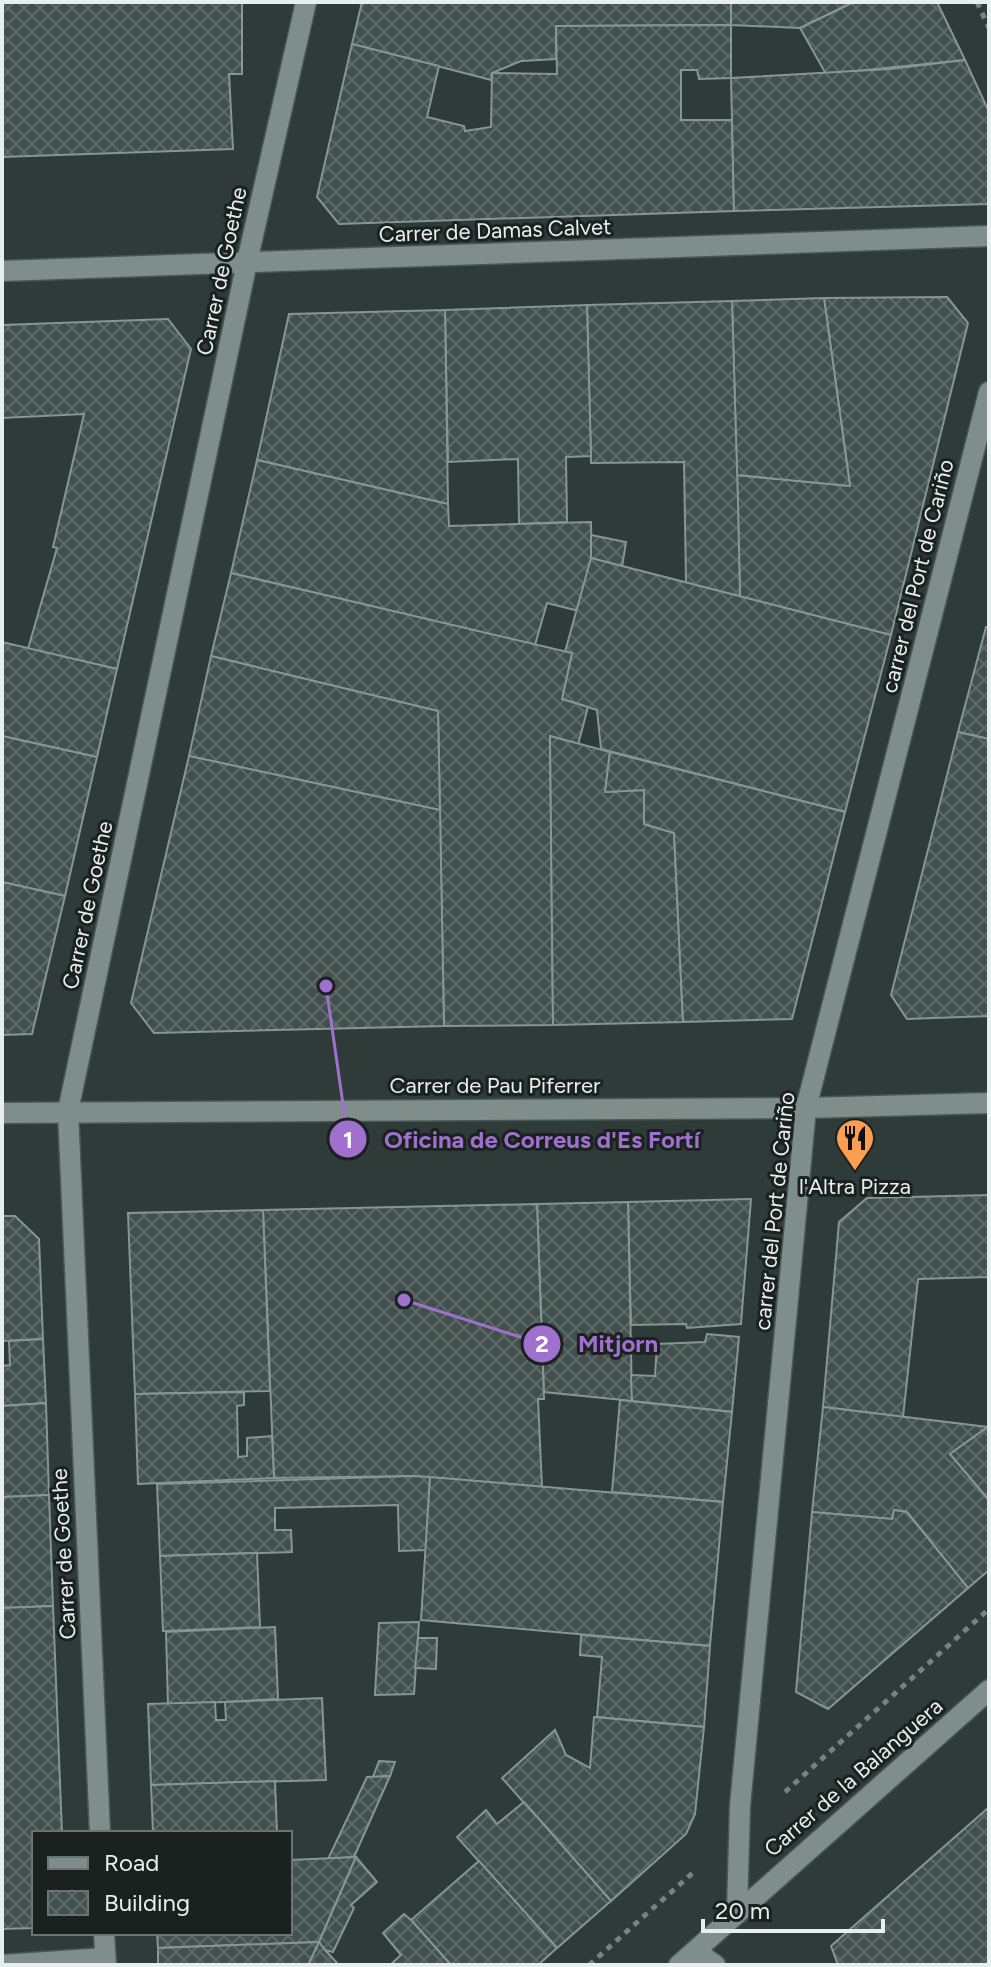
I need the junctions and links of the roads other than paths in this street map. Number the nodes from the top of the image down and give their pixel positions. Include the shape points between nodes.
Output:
1 (306, 2) edge
2 (989, 236) edge
3 (247, 262) junction
4 (2, 271) edge
5 (989, 392) edge
6 (989, 1103) edge
7 (806, 1108) junction
8 (68, 1111) junction
9 (2, 1113) edge
10 (989, 1690) edge
11 (100, 1831) edge
12 (737, 1911) junction
13 (104, 1935) edge
14 (687, 1958) edge
15 (106, 1962) edge
16 (2, 1965) edge
17 (715, 1965) edge

1 - 3 street, Carrer de Goethe
2 - 3 street, Carrer de Damas Calvet
3 - 4 street, Carrer de Damas Calvet
3 - 8 street, Carrer de Goethe
5 - 7 street, carrer del Port de Cariño
6 - 7 street, Carrer de Pau Piferrer
7 - 8 street, Carrer de Pau Piferrer
7 - 12 street, carrer del Port de Cariño via 739,1832
8 - 9 street, Carrer de Pau Piferrer
8 - 11 street, Carrer de Goethe
10 - 12 street, Carrer de la Balanguera
12 - 14 street, Carrer de la Balanguera
13 - 15 street
14 - 17 street
15 - 16 street

